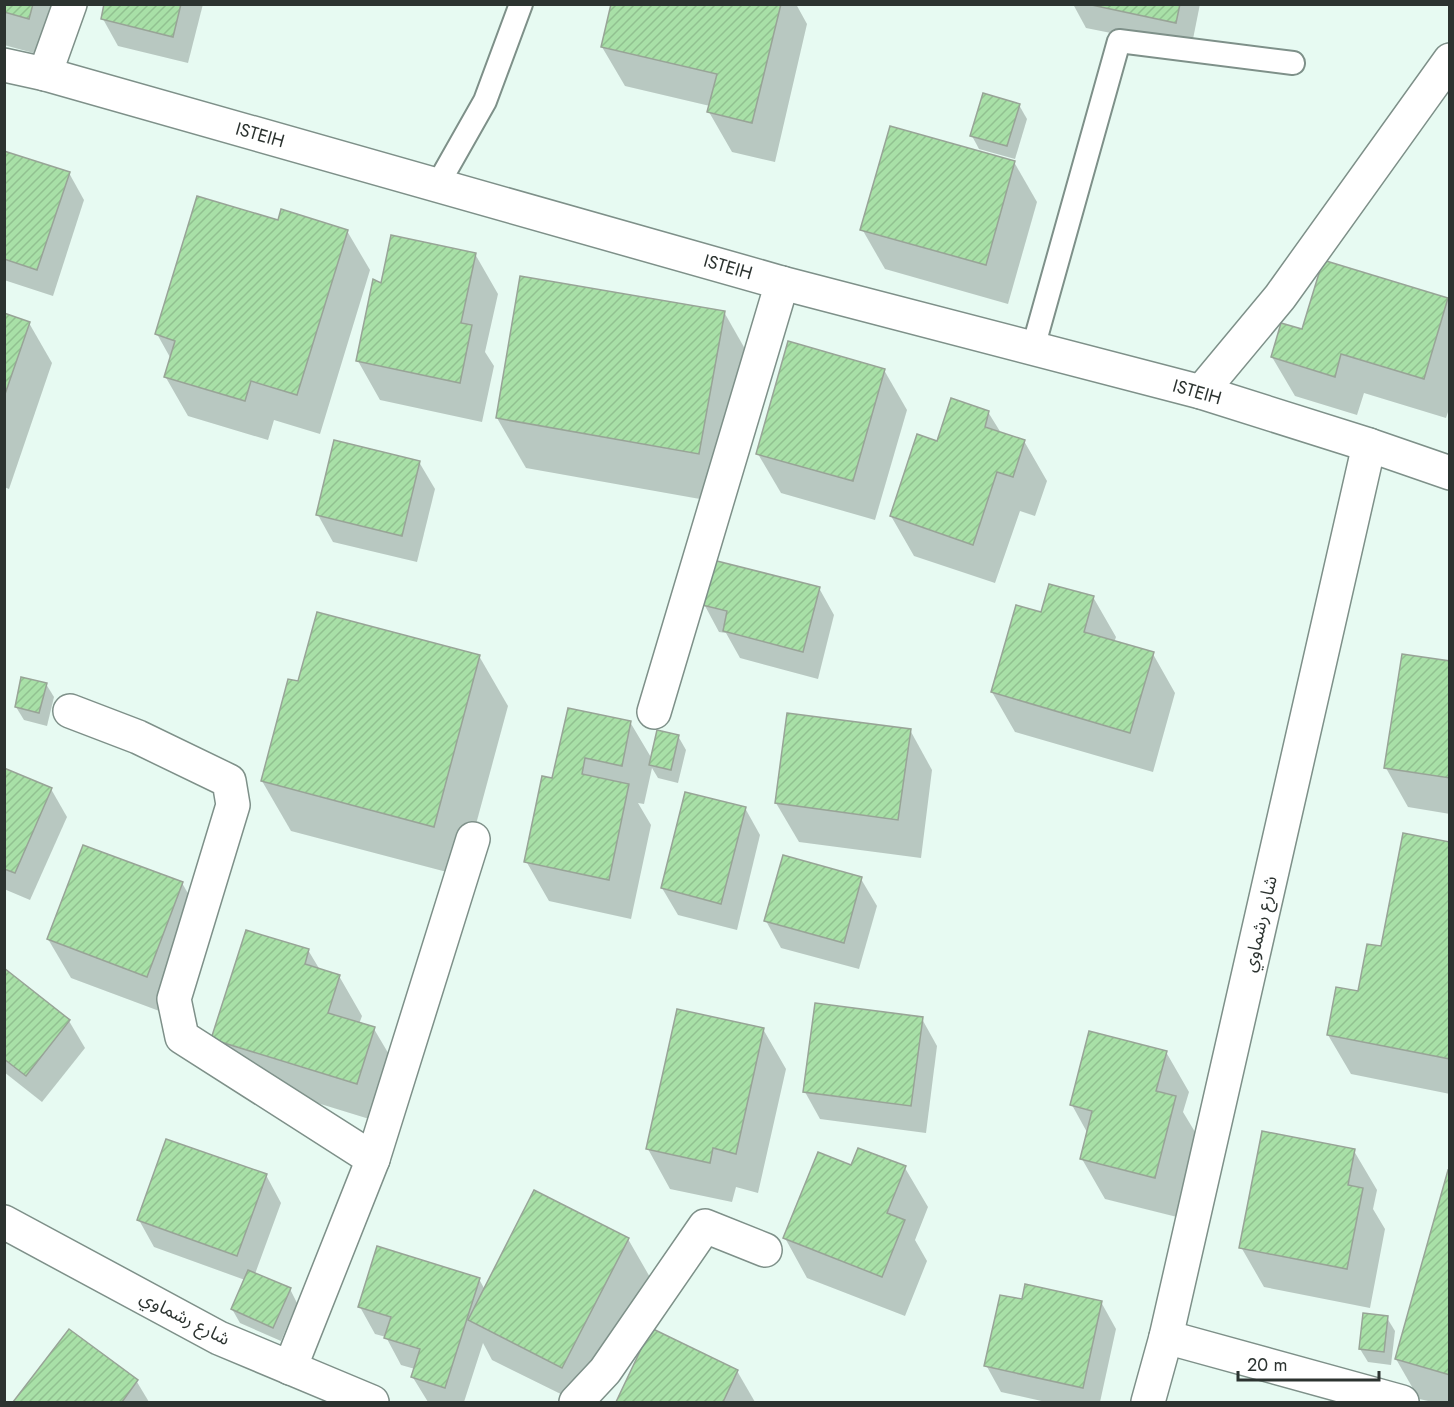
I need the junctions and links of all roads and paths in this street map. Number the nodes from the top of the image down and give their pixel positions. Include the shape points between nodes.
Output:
1 (70, 4) edge
2 (520, 4) edge
3 (1449, 60) edge
4 (1293, 63) dead end
5 (4, 65) edge
6 (45, 74) junction
7 (438, 184) junction
8 (782, 283) junction
9 (1033, 348) junction
10 (1201, 392) junction
11 (1369, 445) junction
12 (1449, 474) edge
13 (70, 711) dead end
14 (654, 712) dead end
15 (473, 839) dead end
16 (373, 1159) junction
17 (4, 1222) edge
18 (765, 1250) dead end
19 (1166, 1337) junction
20 (290, 1368) junction
21 (372, 1402) edge
22 (576, 1402) edge
23 (1148, 1402) edge
24 (1402, 1402) edge

1 - 6 street
2 - 7 lane via 485,101
3 - 10 street via 1280,297
4 - 9 lane via 1119,41
5 - 6 street, ISTEIH
6 - 7 street, ISTEIH
7 - 8 street, ISTEIH
8 - 9 street, ISTEIH
8 - 14 street
9 - 10 street, ISTEIH
10 - 11 street, ISTEIH
11 - 12 street, ISTEIH
11 - 19 street, شارع رشماوي
13 - 16 street via 138,737 228,781 233,806 174,999 182,1037
15 - 16 street
16 - 20 street
17 - 20 street, شارع رشماوي via 219,1338
18 - 22 street via 705,1226 605,1371
19 - 23 street, شارع رشماوي
19 - 24 street
20 - 21 street, شارع رشماوي

